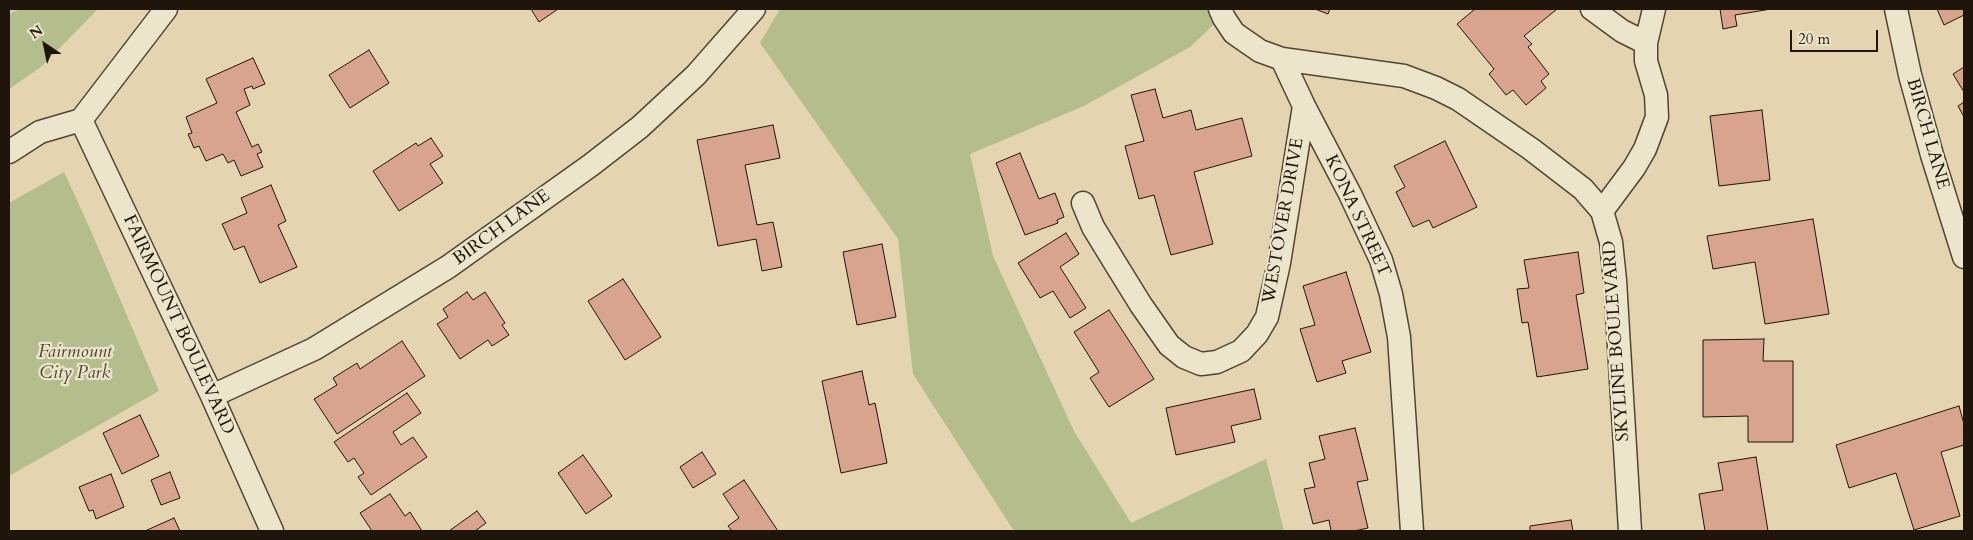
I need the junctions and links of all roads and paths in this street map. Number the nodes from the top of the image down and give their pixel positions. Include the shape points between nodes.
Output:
1 (166, 9) edge
2 (754, 9) edge
3 (1220, 9) edge
4 (1592, 9) edge
5 (1654, 9) edge
6 (1896, 9) edge
7 (1646, 43) junction
8 (1282, 59) junction
9 (1304, 106) junction
10 (82, 120) junction
11 (9, 152) edge
12 (1082, 203) dead end
13 (1602, 211) junction
14 (1964, 257) edge
15 (212, 396) junction
16 (272, 531) edge
17 (1412, 531) edge
18 (1630, 531) edge

1 - 10 street
2 - 15 street, BIRCH LANE via 696,75 654,114 591,165 464,256 314,349
3 - 8 street, SKYLINE BOULEVARD via 1234,33 1245,42
4 - 7 street via 1622,31
5 - 7 street
6 - 14 street, BIRCH LANE via 1932,156
7 - 13 street via 1646,61 1656,95 1657,117 1634,168
8 - 9 street, KONA STREET
8 - 13 street, SKYLINE BOULEVARD via 1404,76 1436,88 1458,99 1531,149 1583,189
9 - 12 street, WESTOVER DRIVE via 1268,316 1241,352 1217,362 1201,364 1184,357 1169,345 1115,263
9 - 17 street, KONA STREET via 1381,260 1391,294 1399,337
10 - 11 street via 40,132
10 - 15 street, FAIRMOUNT BOULEVARD
13 - 18 street, SKYLINE BOULEVARD via 1611,242 1616,280
15 - 16 street, FAIRMOUNT BOULEVARD

